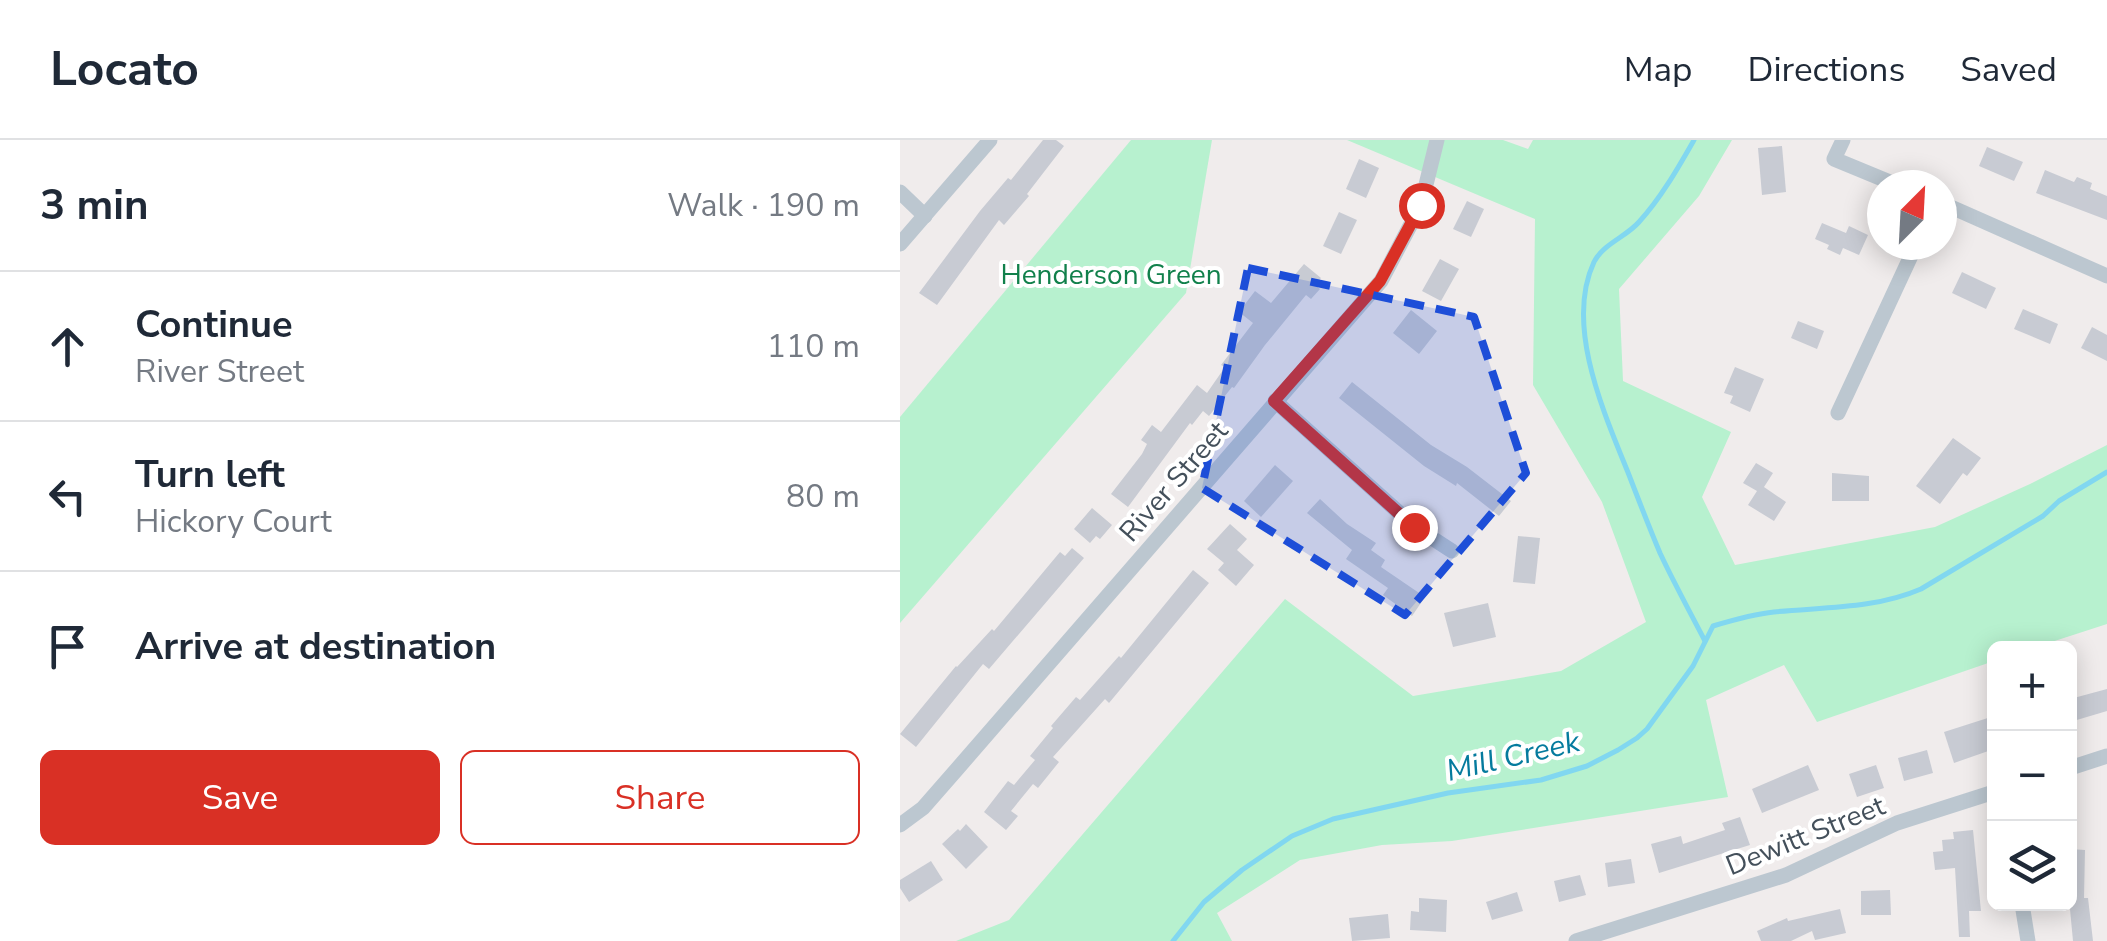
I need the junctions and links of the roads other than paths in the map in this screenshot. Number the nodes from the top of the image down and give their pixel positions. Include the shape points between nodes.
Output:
1 (990, 140) edge
2 (1437, 140) edge
3 (1843, 140) edge
4 (1867, 173) edge
5 (900, 192) edge
6 (1957, 210) edge
7 (925, 216) junction
8 (900, 244) edge
9 (1909, 260) edge
10 (2107, 276) edge
11 (1274, 401) junction
12 (1838, 412) dead end
13 (1452, 551) dead end
14 (2107, 756) edge
15 (2077, 766) edge
16 (1987, 794) edge
17 (900, 825) edge
18 (2023, 911) edge
19 (1607, 937) edge
20 (1576, 941) edge
21 (2028, 941) edge

1 - 7 street
2 - 11 street, River Street via 1421,205 1380,281
3 - 4 street via 1834,160
5 - 7 street
6 - 10 street
7 - 8 street
9 - 12 street
11 - 13 street via 1414,527
11 - 17 street, River Street via 923,808
14 - 15 street
16 - 19 street, Dewitt Street
18 - 21 street
19 - 20 street, Dewitt Street

